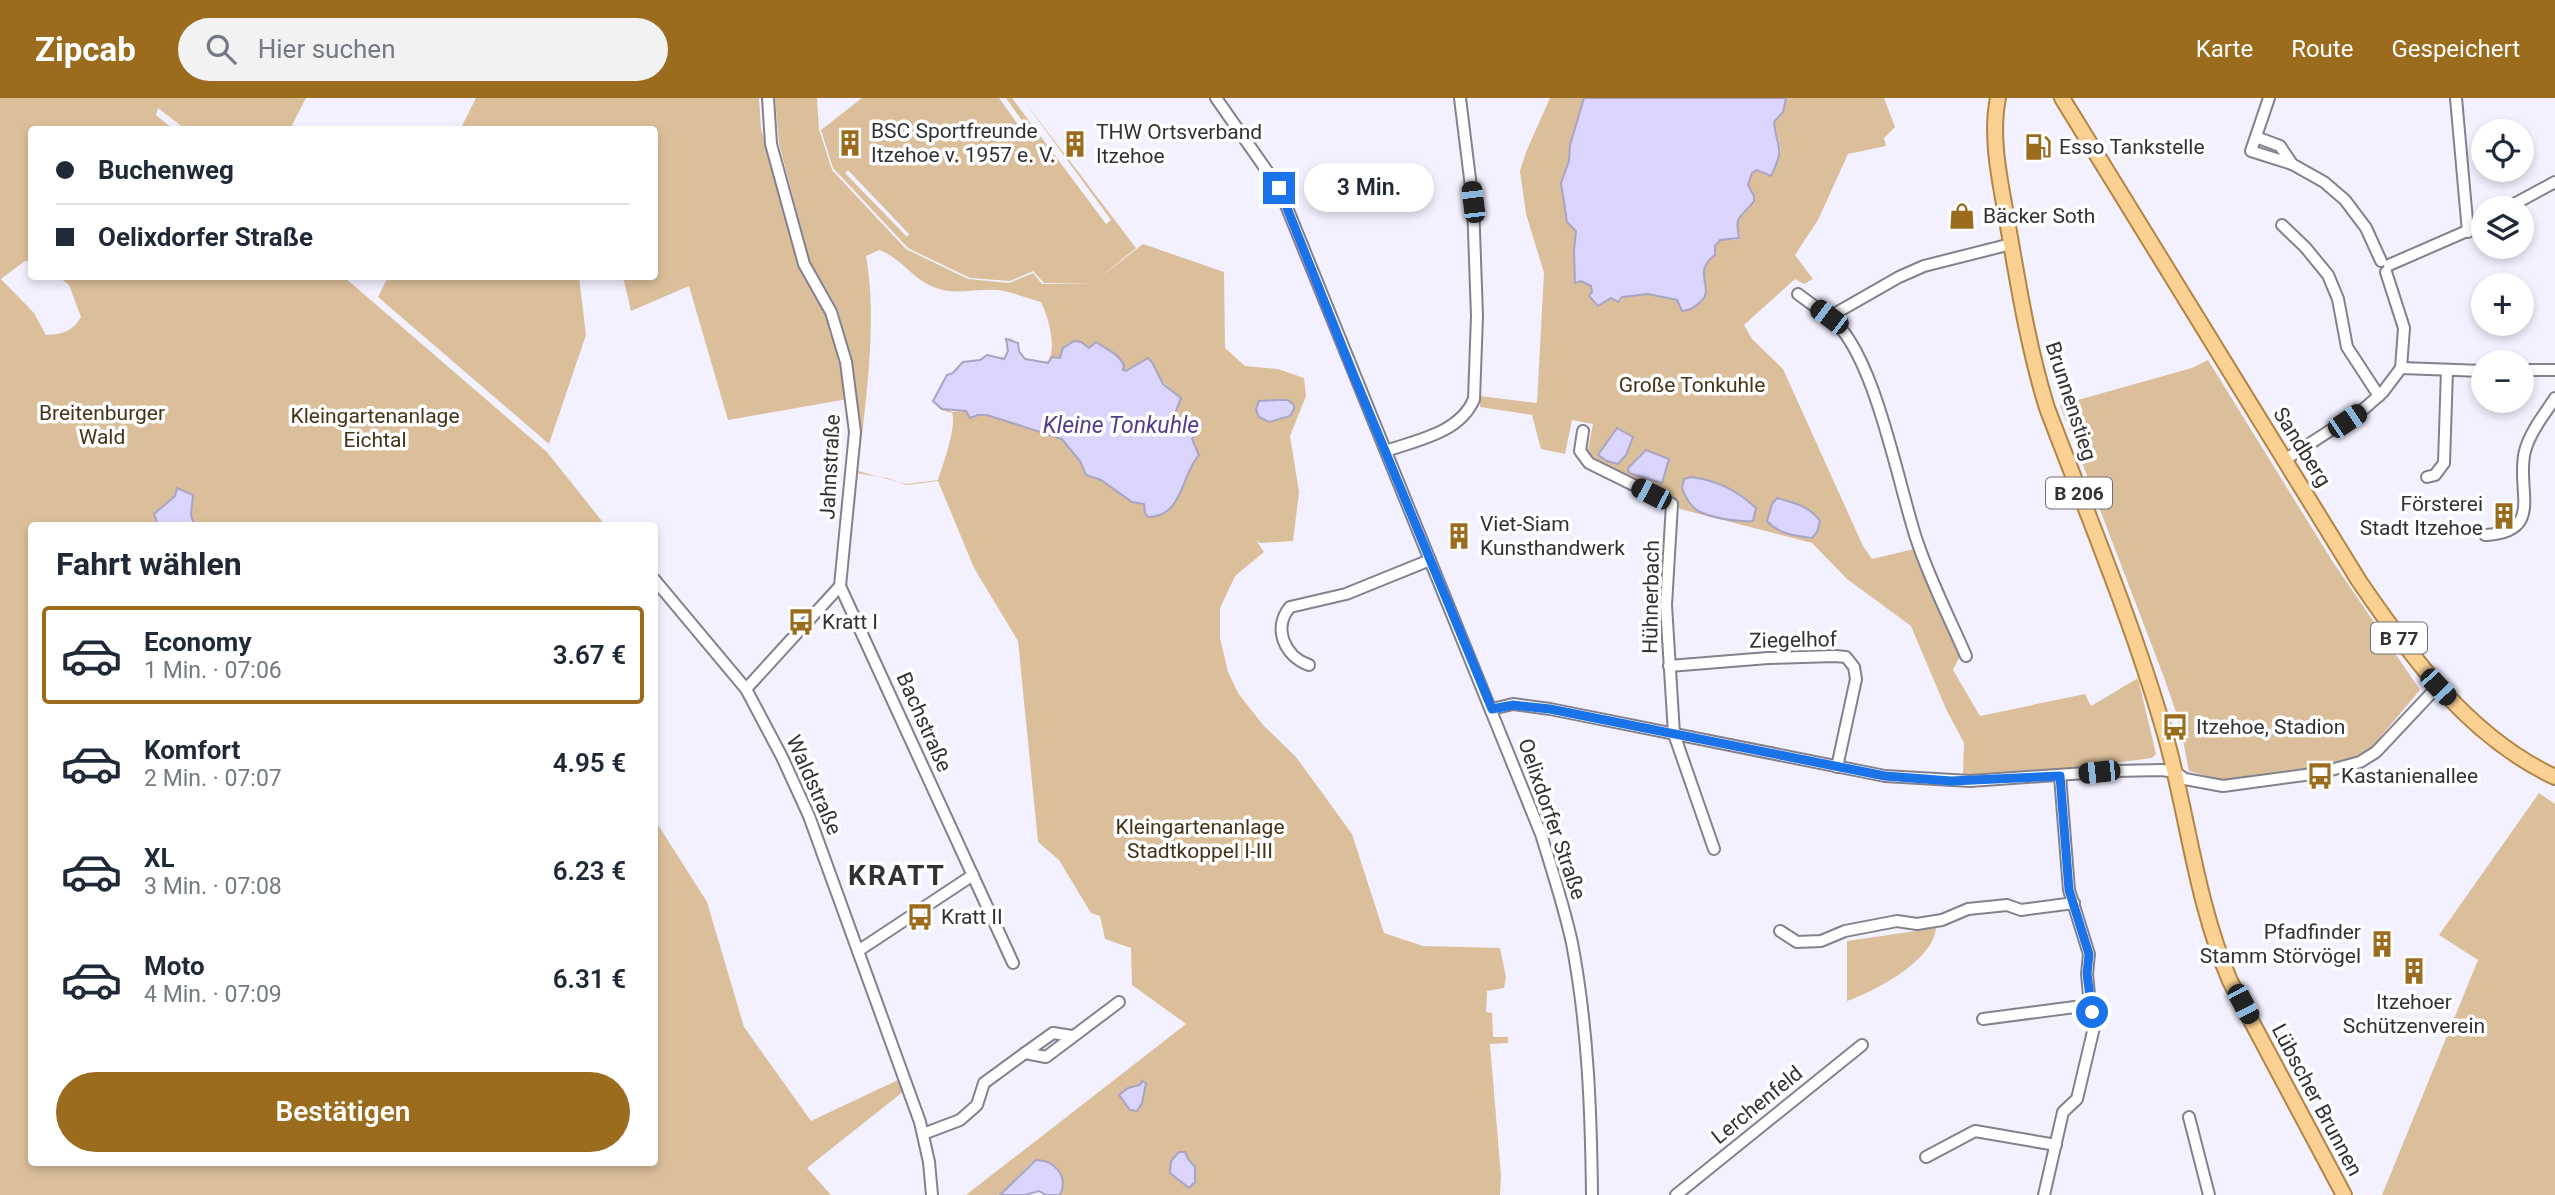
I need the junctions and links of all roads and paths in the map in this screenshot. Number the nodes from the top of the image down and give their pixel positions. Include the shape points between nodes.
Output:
1 (768, 98) edge
2 (1216, 98) edge
3 (1460, 98) edge
4 (1998, 98) edge
5 (2005, 98) edge
6 (2062, 98) edge
7 (2269, 98) edge
8 (2456, 98) edge
9 (1996, 116) junction
10 (2555, 182) edge
11 (2525, 196) edge
12 (2282, 225) dead end
13 (2471, 230) edge
14 (2468, 232) junction
15 (2011, 244) junction
16 (2385, 266) junction
17 (1798, 294) dead end
18 (1829, 317) junction
19 (2401, 368) junction
20 (2447, 370) junction
21 (2534, 370) edge
22 (2555, 370) edge
23 (2471, 371) edge
24 (2379, 396) junction
25 (2555, 398) edge
26 (1583, 431) dead end
27 (1386, 451) junction
28 (2286, 459) junction
29 (2427, 477) dead end
30 (2485, 535) dead end
31 (1430, 560) junction
32 (658, 584) edge
33 (840, 586) junction
34 (1966, 656) dead end
35 (1309, 665) dead end
36 (1669, 666) junction
37 (2438, 687) junction
38 (746, 689) junction
39 (1492, 709) junction
40 (1674, 734) junction
41 (1837, 767) junction
42 (2060, 776) junction
43 (2555, 777) edge
44 (2176, 779) junction
45 (1714, 849) dead end
46 (972, 875) junction
47 (2074, 903) junction
48 (1780, 931) dead end
49 (858, 951) junction
50 (1013, 962) dead end
51 (1119, 1002) dead end
52 (2090, 1005) junction
53 (1983, 1019) dead end
54 (1862, 1045) dead end
55 (2189, 1117) dead end
56 (923, 1133) junction
57 (2056, 1145) junction
58 (1926, 1157) dead end
59 (932, 1195) edge
60 (1592, 1195) edge
61 (1676, 1195) edge
62 (2044, 1195) edge
63 (2209, 1195) edge
64 (2344, 1195) edge

1 - 33 street, Jahnstraße via 771,144 781,182 804,264 831,312 854,412
2 - 27 street, Oelixdorfer Straße via 1279,188
3 - 27 street via 1473,202 1474,399 1470,410 1450,427
4 - 9 main road, Brunnenstieg / B 206
5 - 9 street
6 - 28 main road, Sandberg / B 77
7 - 16 street via 2256,137 2280,146 2292,164 2345,200 2367,228
8 - 14 street
9 - 15 main road, Brunnenstieg / B 206 via 1998,164
10 - 11 street
12 - 24 street via 2328,275 2338,299 2347,347
13 - 14 street
14 - 16 street
15 - 18 street via 1924,266
15 - 44 main road, Brunnenstieg / B 206 via 2044,397 2144,668
16 - 19 street via 2404,328
17 - 18 street
18 - 34 street via 1838,324 1865,373 1919,546
19 - 20 street
19 - 24 street
20 - 23 street
20 - 29 street via 2444,463 2435,475
21 - 22 street
24 - 28 street
25 - 30 street via 2525,452 2521,521 2507,533
26 - 36 street, Hühnerbach via 1580,451 1589,463 1672,504 1666,605
27 - 31 street, Oelixdorfer Straße
28 - 37 main road, Sandberg / B 77 via 2360,581
31 - 35 street via 1346,594 1290,607 1282,622 1285,644 1294,659
31 - 39 street, Oelixdorfer Straße
32 - 38 street, Waldstraße
33 - 38 street
33 - 46 street, Bachstraße
36 - 40 street, Hühnerbach
36 - 41 street, Ziegelhof via 1846,657 1856,679
37 - 43 main road, Sandberg / B 77 via 2481,729
37 - 44 street via 2376,752 2346,767 2223,786
38 - 49 street, Waldstraße via 800,793
39 - 40 street via 1522,705
39 - 60 street, Oelixdorfer Straße via 1541,834 1571,942 1588,1064
40 - 41 street
40 - 45 street, Hühnerbach
41 - 42 street via 1951,781
42 - 44 street via 2114,771
42 - 47 street via 2069,890
44 - 64 main road, Lübscher Brunnen / B 206 via 2219,955
46 - 49 street
46 - 50 street, Bachstraße
47 - 48 street via 2021,910 2007,905 1968,909 1942,920 1897,921 1845,931 1821,941 1797,942
47 - 52 street via 2089,954
49 - 56 street, Waldstraße
51 - 56 street via 1046,1057 1025,1053 984,1083 977,1105 960,1120
52 - 53 street
52 - 57 street via 2093,1038 2077,1099 2063,1112
54 - 61 street, Lerchenfeld
55 - 63 street
56 - 59 street, Waldstraße
57 - 58 street via 1975,1130
57 - 62 street

